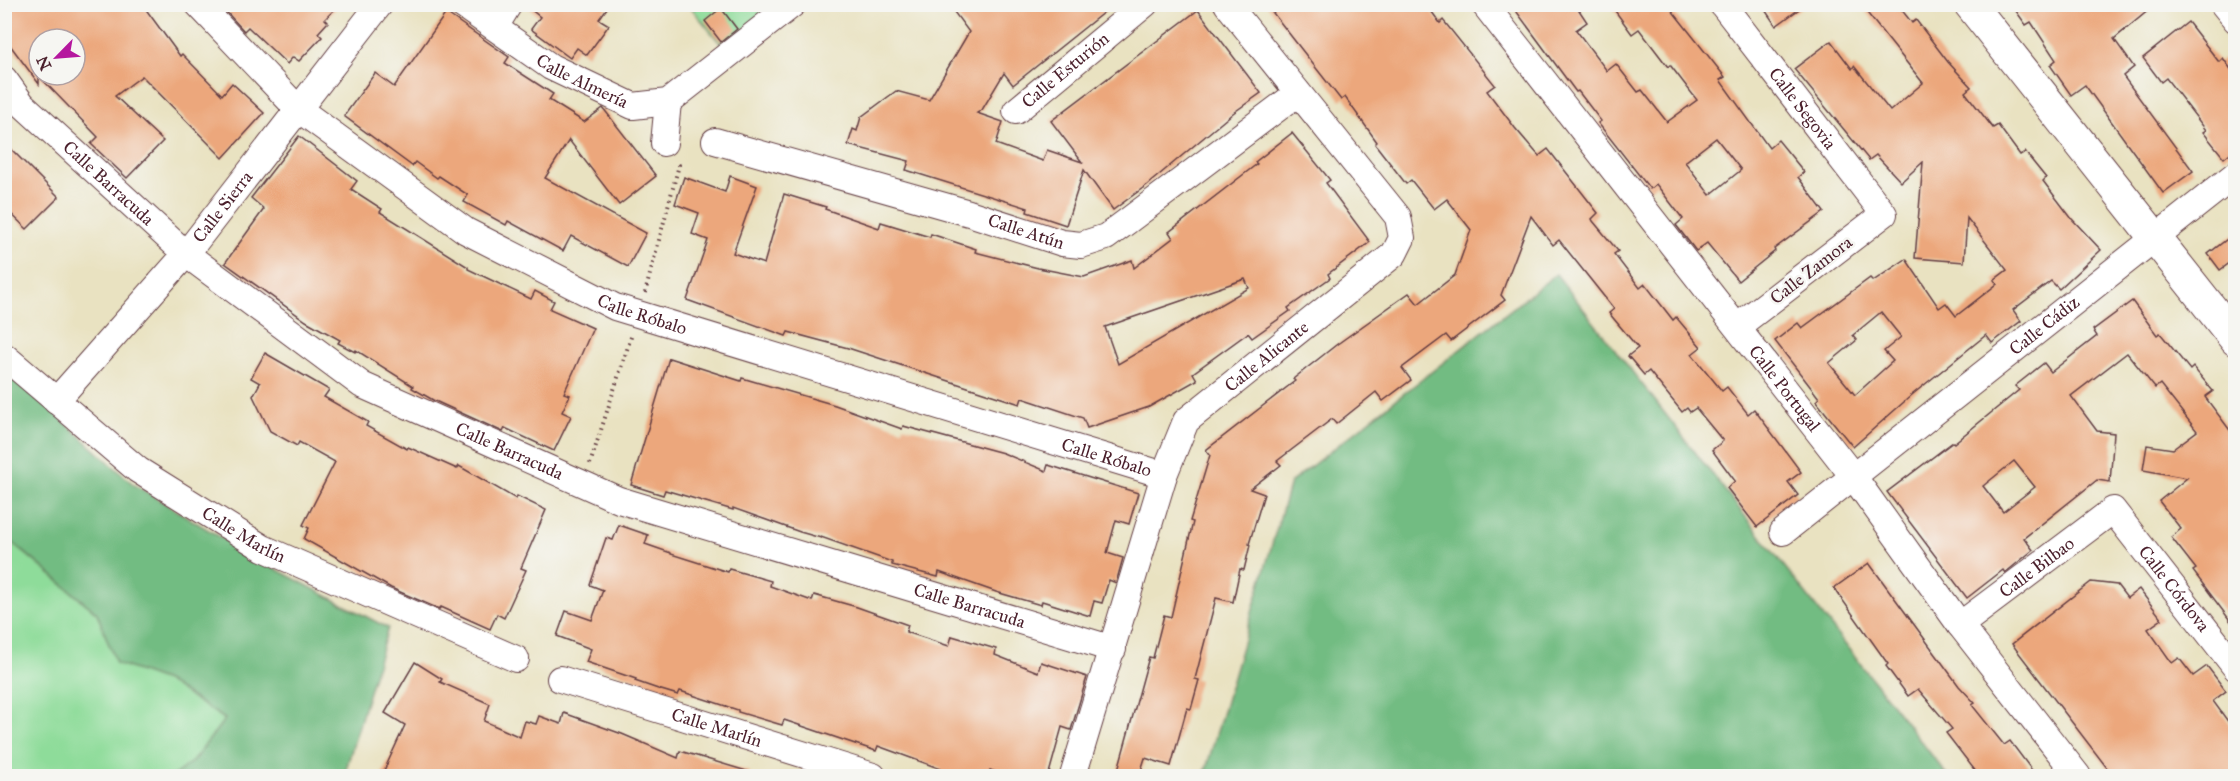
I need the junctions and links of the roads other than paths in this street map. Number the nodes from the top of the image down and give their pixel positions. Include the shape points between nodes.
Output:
1 (198, 4) edge
2 (380, 4) edge
3 (460, 4) edge
4 (509, 4) edge
5 (793, 4) edge
6 (1145, 4) edge
7 (1227, 4) edge
8 (1484, 4) edge
9 (1722, 4) edge
10 (1970, 4) edge
11 (495, 27) junction
12 (4, 79) edge
13 (1298, 93) junction
14 (668, 102) junction
15 (297, 108) junction
16 (1016, 111) dead end
17 (715, 141) dead end
18 (664, 143) dead end
19 (2235, 174) edge
20 (1884, 213) joint
21 (2155, 238) junction
22 (186, 254) junction
23 (1738, 326) junction
24 (2235, 340) edge
25 (4, 356) edge
26 (56, 401) junction
27 (1164, 475) junction
28 (1853, 476) junction
29 (2113, 510) joint
30 (1783, 532) dead end
31 (1960, 625) junction
32 (1113, 649) junction
33 (516, 659) dead end
34 (2235, 668) edge
35 (560, 679) dead end
36 (873, 777) edge
37 (1073, 777) edge
38 (2078, 777) edge

1 - 15 street, Calle Róbalo
2 - 15 street, Calle Sierra
3 - 11 street, Calle Almería
4 - 11 street
5 - 14 street
6 - 16 street, Calle Esturión
7 - 13 street, Calle Alicante
8 - 23 street, Calle Portugal
9 - 20 street, Calle Segovia
10 - 21 street
11 - 14 street, Calle Almería via 551,67 633,106
12 - 22 street, Calle Barracuda via 22,104
13 - 17 street, Calle Atún via 1106,237 1081,245 1062,243
13 - 27 street, Calle Alicante via 1398,217 1402,238 1394,254 1186,421
14 - 18 street
15 - 22 street, Calle Sierra
15 - 27 street, Calle Róbalo via 466,231 615,307
19 - 21 street, Calle Cádiz
20 - 23 street, Calle Zamora
21 - 24 street
21 - 28 street, Calle Cádiz
22 - 26 street, Calle Sierra
22 - 32 street, Calle Barracuda via 362,385 619,500
23 - 28 street, Calle Portugal
25 - 26 street, Calle Marlín
26 - 33 street, Calle Marlín via 138,470 262,548
27 - 32 street, Calle Alicante
28 - 30 street, Calle Cádiz
28 - 31 street, Calle Portugal
29 - 31 street, Calle Bilbao
29 - 34 street, Calle Córdova
31 - 38 street, Calle Portugal
32 - 37 street, Calle Alicante
35 - 36 street, Calle Marlín

